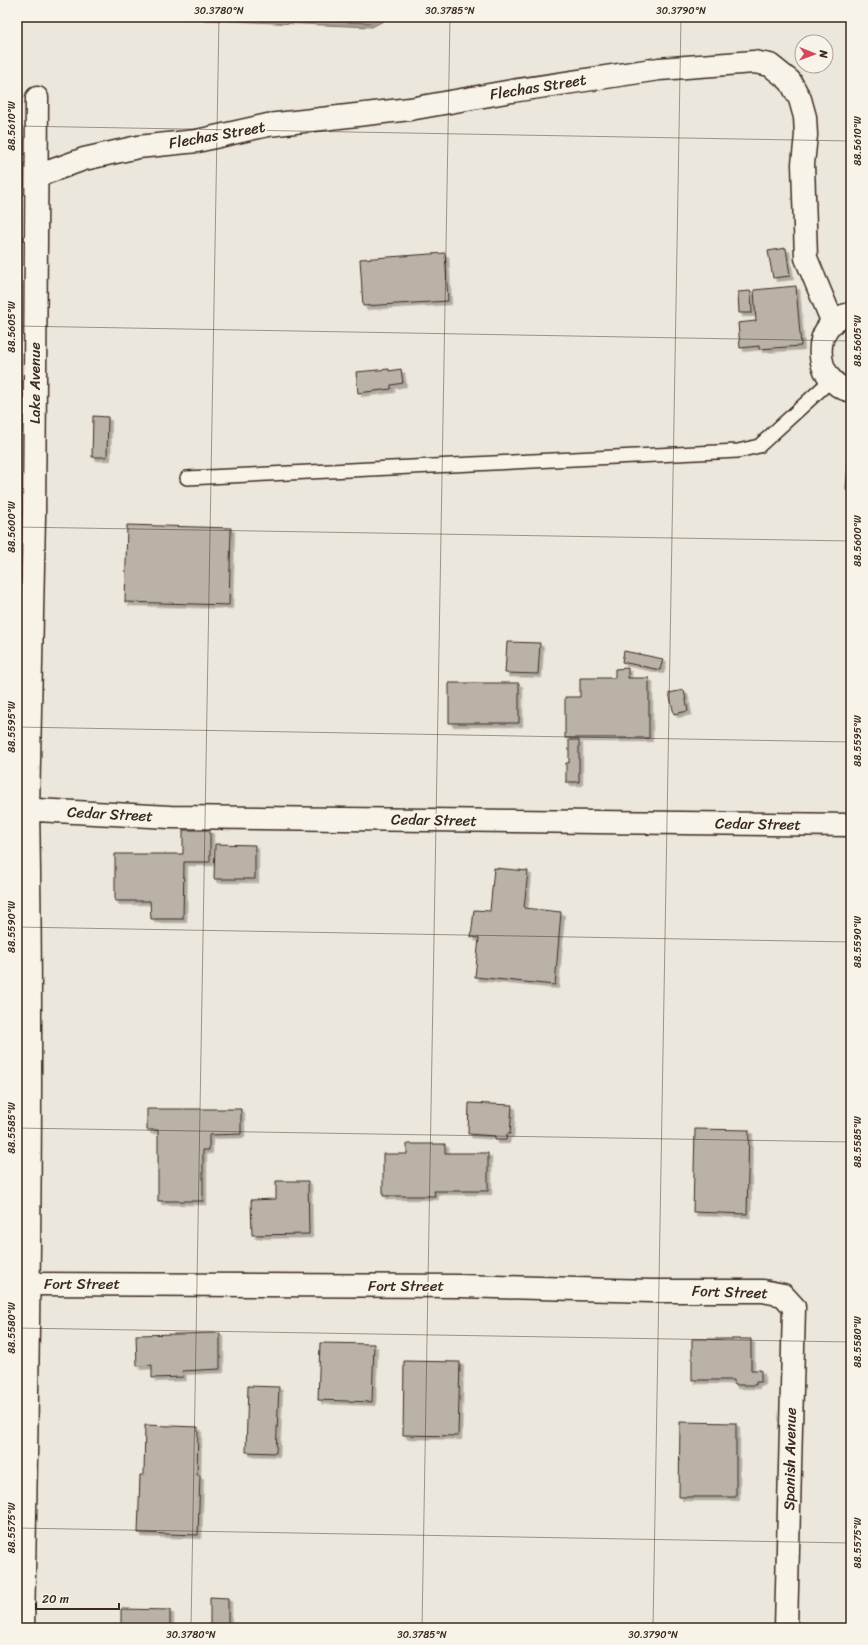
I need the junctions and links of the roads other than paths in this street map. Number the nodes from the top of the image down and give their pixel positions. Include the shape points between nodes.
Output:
1 (38, 98) dead end
2 (37, 176) junction
3 (842, 318) edge
4 (831, 380) junction
5 (851, 391) edge
6 (186, 478) dead end
7 (23, 809) edge
8 (851, 825) edge
9 (29, 1284) junction
10 (783, 1295) joint
11 (23, 1628) edge
12 (786, 1628) edge

1 - 2 street, Lake Avenue
2 - 3 street, Flechas Street via 84,159 131,148 198,141 268,125 410,109 659,69 754,62 770,65 790,81 800,98 806,136 803,164 806,258
2 - 7 street, Lake Avenue via 34,516
3 - 4 street, Flechas Street via 824,336 820,351 822,366
4 - 5 street
4 - 6 lane via 759,446 738,451
7 - 8 street, Cedar Street via 170,817
7 - 9 street, Lake Avenue via 30,926
9 - 10 street, Fort Street via 460,1286 763,1291
9 - 11 street, Lake Avenue
10 - 12 street, Spanish Avenue via 794,1307

